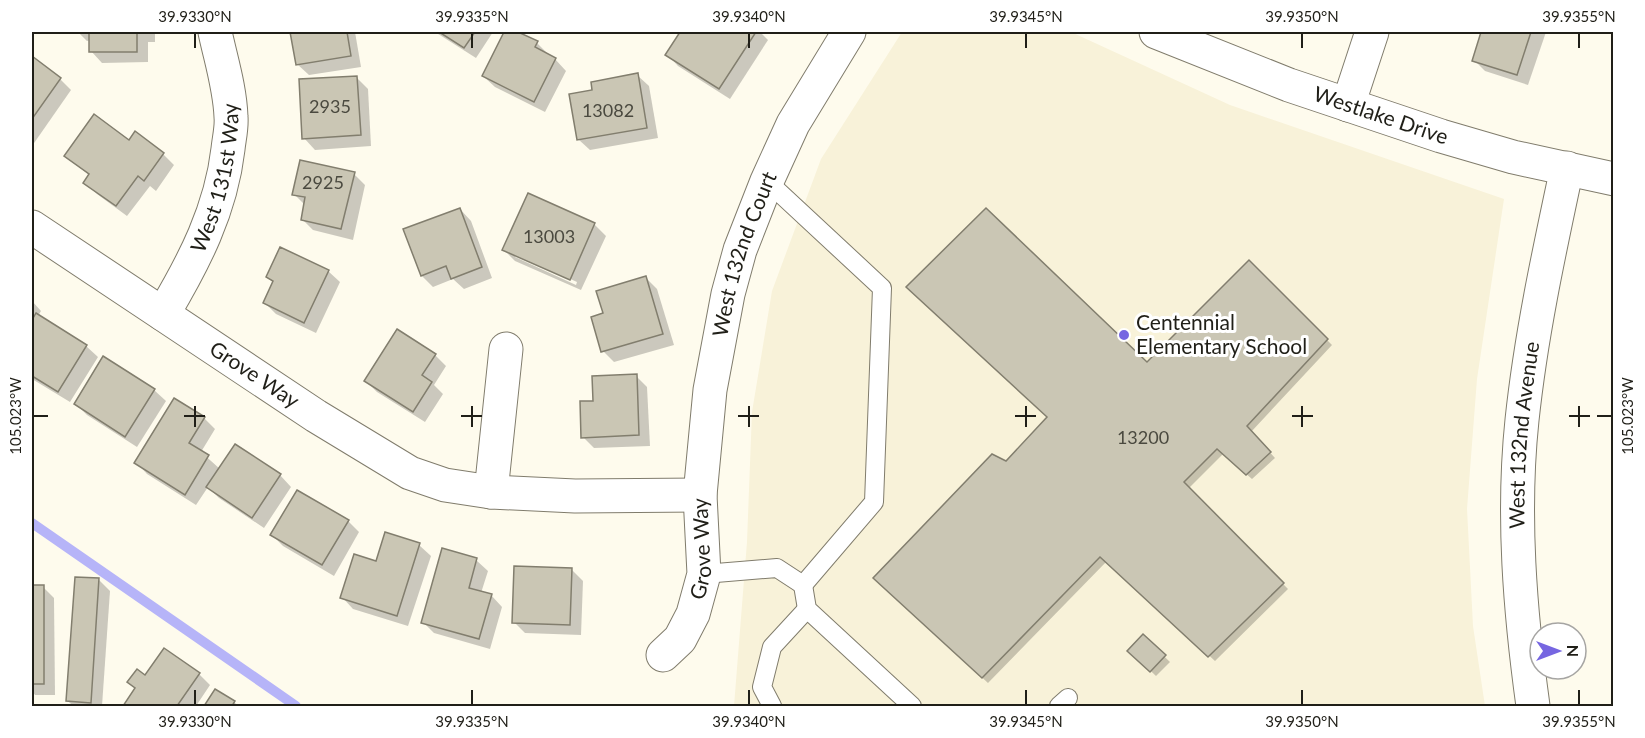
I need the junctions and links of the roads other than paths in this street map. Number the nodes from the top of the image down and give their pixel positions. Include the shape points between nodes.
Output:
1 (214, 32) edge
2 (849, 32) edge
3 (1156, 32) edge
4 (1372, 32) edge
5 (1348, 105) junction
6 (1567, 168) junction
7 (1614, 179) edge
8 (767, 181) junction
9 (32, 227) edge
10 (163, 314) junction
11 (506, 349) dead end
12 (491, 492) junction
13 (700, 495) junction
14 (704, 574) junction
15 (803, 585) junction
16 (807, 609) junction
17 (663, 655) dead end
18 (772, 706) edge
19 (912, 706) edge
20 (1533, 706) edge

1 - 10 street, West 131st Way via 231,119 226,166 215,211 192,264
2 - 8 street, West 132nd Court via 793,124
3 - 5 street, Westlake Drive
4 - 5 street
5 - 6 street, Westlake Drive via 1513,157
6 - 7 street, Westlake Drive
6 - 20 street, West 132nd Avenue via 1535,320 1522,422 1518,542
8 - 13 street, West 132nd Court via 740,250 726,304 710,390
8 - 15 lane via 882,288 874,502
9 - 10 street, Grove Way
10 - 12 street, Grove Way via 316,416 410,472 445,485
11 - 12 street
12 - 13 street, Grove Way
13 - 14 street, Grove Way
14 - 15 lane via 777,568
14 - 17 street, Grove Way via 693,615 680,639
15 - 16 lane
16 - 18 lane via 772,647 762,687
16 - 19 lane

